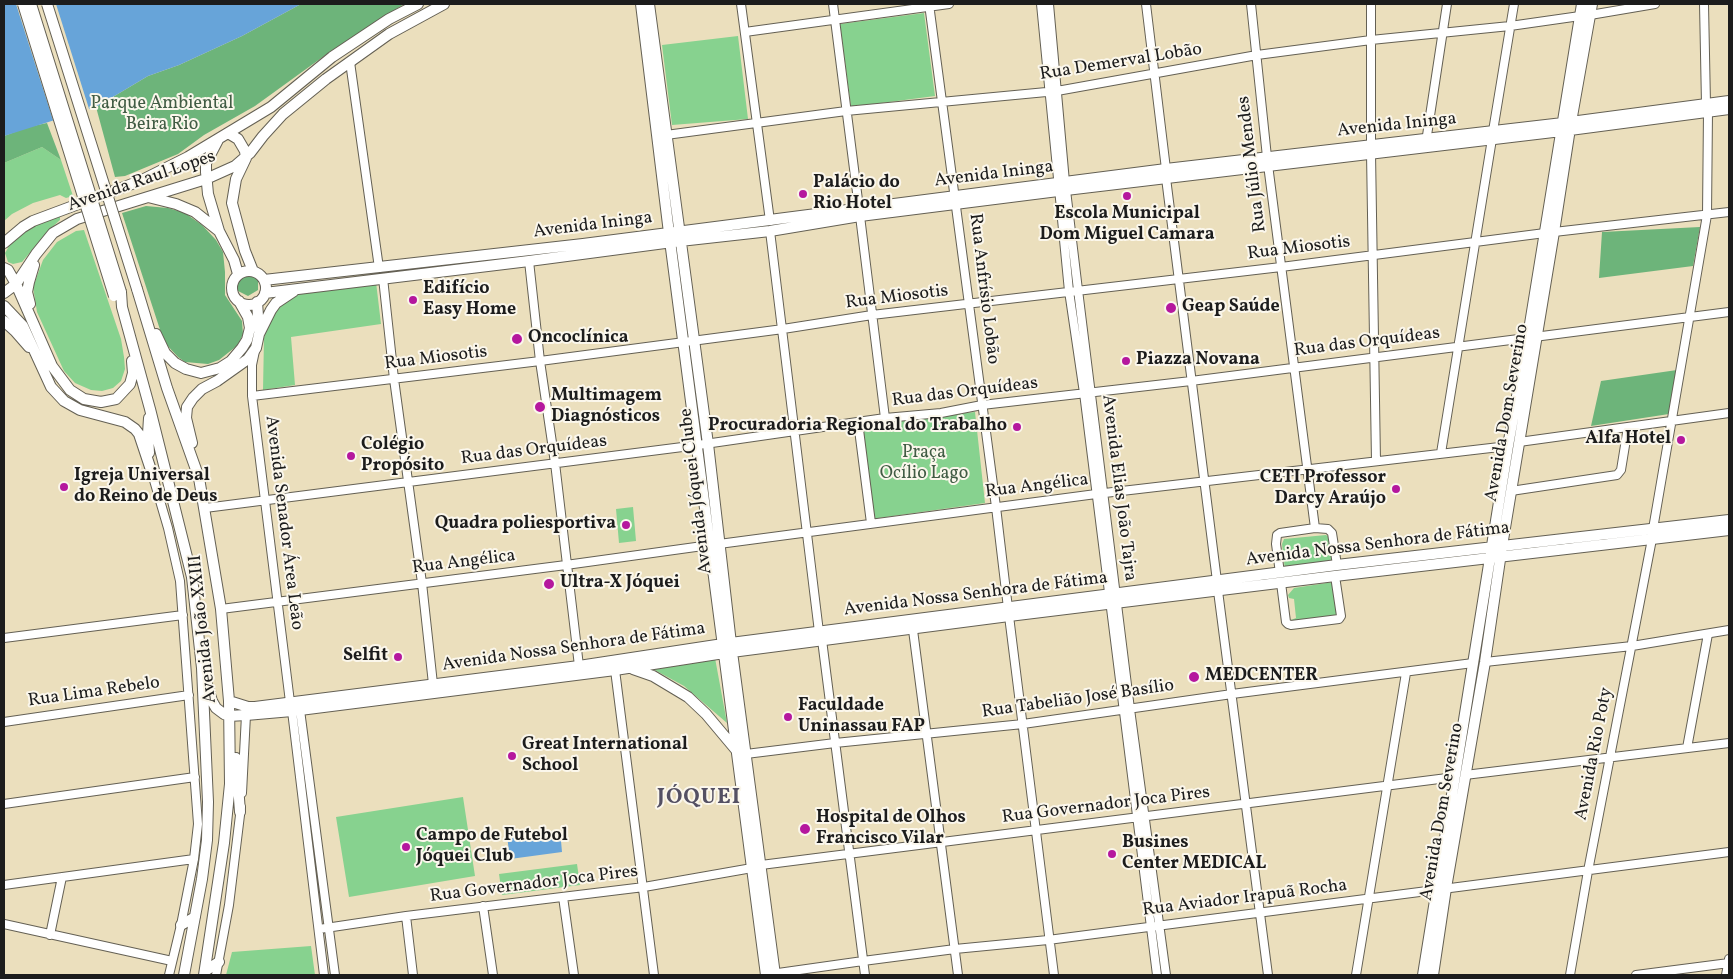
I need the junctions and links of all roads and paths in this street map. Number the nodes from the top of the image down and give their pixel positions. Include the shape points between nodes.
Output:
1 (23, 4) edge
2 (31, 4) edge
3 (46, 4) edge
4 (418, 4) edge
5 (444, 4) edge
6 (641, 4) edge
7 (649, 4) edge
8 (741, 4) edge
9 (833, 4) edge
10 (949, 4) edge
11 (1041, 4) edge
12 (1049, 4) edge
13 (1146, 4) edge
14 (1251, 4) edge
15 (1371, 4) edge
16 (1447, 4) edge
17 (1514, 4) edge
18 (1582, 4) edge
19 (1592, 4) edge
20 (1655, 4) edge
21 (1704, 4) edge
22 (930, 5) edge
23 (1641, 5) edge
24 (1585, 15) junction
25 (835, 21) junction
26 (1510, 26) junction
27 (745, 32) junction
28 (1441, 33) junction
29 (1371, 40) junction
30 (1257, 55) junction
31 (350, 62) junction
32 (1154, 72) junction
33 (1053, 91) junction
34 (1729, 101) edge
35 (943, 102) junction
36 (1707, 108) junction
37 (1729, 109) edge
38 (846, 111) junction
39 (758, 122) junction
40 (1566, 127) junction
41 (228, 133) junction
42 (666, 135) junction
43 (1492, 135) junction
44 (218, 139) junction
45 (1426, 143) junction
46 (1371, 149) junction
47 (246, 158) junction
48 (1267, 161) junction
49 (1166, 174) junction
50 (206, 179) junction
51 (1062, 187) junction
52 (147, 196) junction
53 (956, 201) junction
54 (859, 212) junction
55 (1729, 212) edge
56 (1708, 215) junction
57 (770, 226) junction
58 (219, 232) junction
59 (1550, 233) junction
60 (675, 237) junction
61 (1476, 241) junction
62 (46, 242) junction
63 (4, 243) edge
64 (1373, 254) junction
65 (529, 261) junction
66 (1280, 267) junction
67 (4, 268) edge
68 (253, 271) junction
69 (381, 273) junction
70 (238, 274) junction
71 (1179, 278) junction
72 (264, 280) junction
73 (16, 284) junction
74 (303, 287) junction
75 (137, 289) junction
76 (1074, 291) junction
77 (4, 293) edge
78 (265, 293) junction
79 (118, 294) junction
80 (239, 301) junction
81 (257, 302) junction
82 (969, 305) junction
83 (4, 306) edge
84 (1729, 312) edge
85 (872, 315) junction
86 (1691, 317) junction
87 (4, 321) edge
88 (35, 327) junction
89 (783, 329) junction
90 (129, 333) junction
91 (259, 334) junction
92 (1532, 337) junction
93 (688, 340) junction
94 (1458, 346) junction
95 (256, 348) junction
96 (34, 354) junction
97 (1373, 357) junction
98 (540, 361) junction
99 (1294, 367) junction
100 (394, 379) junction
101 (1192, 381) junction
102 (1087, 392) junction
103 (252, 396) junction
104 (982, 405) junction
105 (150, 409) junction
106 (1729, 413) edge
107 (885, 418) junction
108 (1673, 420) junction
109 (858, 422) junction
110 (1628, 427) junction
111 (794, 431) junction
112 (1519, 442) junction
113 (703, 444) junction
114 (1508, 446) junction
115 (1441, 453) junction
116 (1376, 461) junction
117 (555, 463) junction
118 (151, 470) junction
119 (1307, 470) junction
120 (199, 478) junction
121 (1204, 481) junction
122 (409, 482) junction
123 (1511, 491) junction
124 (1099, 494) junction
125 (265, 500) junction
126 (204, 508) junction
127 (996, 508) junction
128 (1729, 520) edge
129 (870, 524) junction
130 (1315, 528) junction
131 (1729, 530) edge
132 (808, 531) junction
133 (1652, 534) junction
134 (715, 544) junction
135 (1496, 552) junction
136 (566, 565) junction
137 (1337, 565) junction
138 (1335, 576) junction
139 (1280, 578) junction
140 (422, 583) junction
141 (1217, 586) junction
142 (1113, 599) junction
143 (279, 602) junction
144 (221, 609) junction
145 (1008, 612) junction
146 (183, 615) junction
147 (914, 630) junction
148 (1729, 630) edge
149 (1708, 634) junction
150 (821, 636) junction
151 (4, 638) edge
152 (1632, 646) junction
153 (727, 648) junction
154 (1485, 662) junction
155 (1473, 664) junction
156 (579, 666) junction
157 (202, 668) junction
158 (627, 668) junction
159 (615, 670) junction
160 (1406, 673) junction
161 (432, 684) junction
162 (1232, 694) junction
163 (189, 695) junction
164 (229, 701) junction
165 (294, 707) junction
166 (1127, 709) junction
167 (246, 715) junction
168 (229, 716) junction
169 (4, 722) edge
170 (1023, 724) junction
171 (230, 732) junction
172 (926, 734) junction
173 (836, 743) junction
174 (1729, 743) edge
175 (1687, 748) junction
176 (742, 752) junction
177 (1609, 758) junction
178 (1460, 776) junction
179 (195, 777) junction
180 (310, 780) junction
181 (301, 781) junction
182 (1388, 785) junction
183 (4, 804) edge
184 (1246, 804) junction
185 (240, 812) junction
186 (314, 816) junction
187 (1141, 816) junction
188 (305, 818) junction
189 (1036, 830) junction
190 (940, 842) junction
191 (1729, 852) edge
192 (850, 855) junction
193 (194, 860) junction
194 (321, 866) junction
195 (310, 867) junction
196 (756, 867) junction
197 (1588, 871) junction
198 (62, 877) junction
199 (4, 885) edge
200 (644, 887) junction
201 (1441, 889) junction
202 (563, 897) junction
203 (1369, 898) junction
204 (483, 906) junction
205 (1259, 913) junction
206 (406, 916) junction
207 (195, 917) junction
208 (4, 924) edge
209 (181, 925) junction
210 (1155, 926) junction
211 (329, 927) junction
212 (319, 929) junction
213 (50, 935) junction
214 (1048, 940) junction
215 (955, 949) junction
216 (172, 961) junction
217 (863, 961) junction
218 (219, 962) junction
219 (1729, 962) edge
220 (204, 973) edge
221 (169, 975) edge
222 (184, 975) edge
223 (216, 975) edge
224 (324, 975) edge
225 (335, 975) edge
226 (414, 975) edge
227 (493, 975) edge
228 (574, 975) edge
229 (654, 975) edge
230 (769, 975) edge
231 (865, 975) edge
232 (958, 975) edge
233 (1054, 975) edge
234 (1157, 975) edge
235 (1166, 975) edge
236 (1268, 975) edge
237 (1356, 975) edge
238 (1423, 975) edge
239 (1433, 975) edge
240 (1570, 975) edge
241 (1636, 975) edge
242 (1726, 975) edge

1 - 79 main road, bridge
2 - 79 main road, bridge
3 - 75 main road, bridge
4 - 41 main road, Avenida Raul Lopes via 332,57 272,107
5 - 31 main road, Avenida Raul Lopes via 390,34
6 - 60 main road, Avenida Jóquei Clube
7 - 42 main road, Avenida Jóquei Clube
8 - 27 street
9 - 25 street
10 - 22 street
11 - 33 street, Avenida Elias João Tajra
12 - 33 street, Avenida Elias João Tajra
13 - 32 street
14 - 30 street, Rua Júlio Mendes
15 - 29 street
16 - 28 street
17 - 26 street
18 - 24 main road, Avenida Dom Severino
19 - 24 main road, Avenida Dom Severino
20 - 23 street, Rua Demerval Lobão
21 - 36 street, Avenida Rio Poty
22 - 25 street
22 - 35 street, Rua Anfrísio Lobão
23 - 24 street, Rua Demerval Lobão
24 - 26 street, Rua Demerval Lobão
24 - 40 main road, Avenida Dom Severino
25 - 27 street
25 - 38 street
26 - 28 street, Rua Demerval Lobão
26 - 43 street
27 - 39 street
28 - 29 street, Rua Demerval Lobão
28 - 45 street
29 - 30 street, Rua Demerval Lobão
29 - 46 street
30 - 32 street, Rua Demerval Lobão
30 - 48 street, Rua Júlio Mendes
31 - 47 main road, Avenida Raul Lopes via 283,114
31 - 69 street
32 - 33 street, Rua Demerval Lobão
32 - 49 street
33 - 35 street, Rua Demerval Lobão
33 - 51 street, Avenida Elias João Tajra
34 - 36 main road, Avenida Ininga
35 - 38 street, Rua Demerval Lobão
35 - 53 street, Rua Anfrísio Lobão
36 - 37 main road, Avenida Ininga
36 - 40 main road, Avenida Ininga
36 - 56 street, Avenida Rio Poty
38 - 39 street, Rua Demerval Lobão
38 - 54 street
39 - 42 street, Rua Demerval Lobão
39 - 57 street
40 - 43 main road, Avenida Ininga
40 - 59 main road, Avenida Dom Severino
41 - 44 main road, Avenida Raul Lopes
41 - 47 main road via 240,141
42 - 60 main road, Avenida Jóquei Clube
43 - 45 main road, Avenida Ininga
43 - 61 street
44 - 50 main road via 206,163
44 - 63 main road, Avenida Raul Lopes via 163,171 33,221
45 - 46 main road, Avenida Ininga
46 - 48 main road, Avenida Ininga
46 - 64 street
47 - 50 main road, Avenida Raul Lopes
47 - 68 main road via 236,179 232,203 244,251
48 - 49 main road, Avenida Ininga
48 - 66 street, Rua Júlio Mendes
49 - 51 main road, Avenida Ininga
49 - 71 street
50 - 52 main road, Avenida Raul Lopes
50 - 58 main road
51 - 53 main road, Avenida Ininga
51 - 76 street, Avenida Elias João Tajra
52 - 58 main road via 195,212
52 - 62 main road, Avenida Raul Lopes via 77,219
53 - 54 main road, Avenida Ininga
53 - 82 street, Rua Anfrísio Lobão
54 - 57 main road, Avenida Ininga
54 - 85 street
55 - 56 street, Rua Miosotis
56 - 59 street, Rua Miosotis
56 - 86 street, Avenida Rio Poty
57 - 60 main road, Avenida Ininga
57 - 89 street
58 - 70 main road
59 - 61 street, Rua Miosotis
59 - 92 main road, Avenida Dom Severino
60 - 65 main road, Avenida Ininga
60 - 69 main road, Avenida Ininga
60 - 93 main road, Avenida Jóquei Clube
61 - 64 street, Rua Miosotis
61 - 94 street
62 - 73 main road, Avenida Raul Lopes
62 - 88 main road via 32,270 27,292
64 - 66 street, Rua Miosotis
64 - 97 street
65 - 69 main road, Avenida Ininga
65 - 98 street
66 - 71 street, Rua Miosotis
66 - 99 street, Rua Júlio Mendes
67 - 73 main road
68 - 70 main road
68 - 72 main road
69 - 72 main road, Avenida Ininga
69 - 74 main road, Avenida Ininga
69 - 100 street
70 - 80 main road via 232,288
71 - 76 street, Rua Miosotis
71 - 101 street
72 - 78 main road
73 - 77 main road, Avenida Raul Lopes
73 - 88 main road
74 - 78 main road, Avenida Ininga
74 - 91 main road via 276,303
75 - 80 main road via 165,353 186,369 202,373 220,368 242,348 250,328
75 - 120 main road, Avenida João XXIII
76 - 82 street, Rua Miosotis
76 - 102 street, Avenida Elias João Tajra
78 - 81 main road
79 - 90 main road, Avenida João XXIII
80 - 81 main road via 248,305
81 - 91 main road
82 - 85 street, Rua Miosotis
82 - 104 street, Rua Anfrísio Lobão
83 - 96 main road via 23,326
84 - 86 street, Rua das Orquídeas
85 - 89 street, Rua Miosotis
85 - 107 street
86 - 92 street, Rua das Orquídeas
86 - 108 street, Avenida Rio Poty
87 - 96 main road
88 - 90 main road via 52,366 70,390 84,399 101,402 116,399 130,384 133,373
89 - 93 street, Rua Miosotis
89 - 111 street
90 - 105 main road, Avenida João XXIII
91 - 95 main road
92 - 94 street, Rua das Orquídeas
92 - 112 main road, Avenida Dom Severino
92 - 114 main road, Avenida Dom Severino
93 - 98 street, Rua Miosotis
93 - 113 main road, Avenida Jóquei Clube
94 - 97 street, Rua das Orquídeas
94 - 115 street
95 - 103 street, Avenida Senador Área Leão via 252,365
95 - 120 main road via 239,366 202,389 188,407 186,418
96 - 118 main road via 51,388 64,401 80,410 125,422 136,429
97 - 99 street, Rua das Orquídeas
97 - 116 street
98 - 100 street, Rua Miosotis
98 - 117 street
99 - 101 street, Rua das Orquídeas
99 - 119 street, Rua Júlio Mendes
100 - 103 street, Rua Miosotis
100 - 122 street
101 - 102 street, Rua das Orquídeas
101 - 121 street
102 - 104 street, Rua das Orquídeas
102 - 124 street, Avenida Elias João Tajra
103 - 125 street, Avenida Senador Área Leão
104 - 107 street, Rua das Orquídeas
104 - 127 street, Rua Anfrísio Lobão
105 - 118 main road
105 - 157 main road, Avenida João XXIII via 192,577
106 - 108 street
107 - 109 street, Rua das Orquídeas
108 - 110 street
108 - 133 street, Avenida Rio Poty
109 - 111 street, Rua das Orquídeas
109 - 129 street
110 - 112 street
110 - 123 street via 1618,475
111 - 113 street, Rua das Orquídeas
111 - 132 street
112 - 123 main road, Avenida Dom Severino
113 - 117 street, Rua das Orquídeas
113 - 134 main road, Avenida Jóquei Clube
114 - 115 street, Rua Angélica
114 - 135 main road, Avenida Dom Severino
115 - 116 street, Rua Angélica
116 - 119 street, Rua Angélica
117 - 122 street, Rua das Orquídeas
117 - 136 street
118 - 146 street, Avenida João XXIII via 180,581
119 - 121 street, Rua Angélica
119 - 130 street, Rua Júlio Mendes
120 - 126 main road, Avenida João XXIII
121 - 124 street, Rua Angélica
121 - 141 street
122 - 125 street, Rua das Orquídeas
122 - 140 street
123 - 135 main road, Avenida Dom Severino
124 - 127 street, Rua Angélica
124 - 142 street, Avenida Elias João Tajra
125 - 126 street, Rua das Orquídeas
125 - 143 street, Avenida Senador Área Leão
126 - 144 main road, Avenida João XXIII
127 - 129 street, Rua Angélica
127 - 145 street, Rua Anfrísio Lobão
128 - 133 main road, Avenida Nossa Senhora de Fátima
129 - 132 street, Rua Angélica
130 - 137 street via 1328,529 1332,533
130 - 139 street via 1277,535
131 - 133 main road, Avenida Nossa Senhora de Fátima
132 - 134 street, Rua Angélica
132 - 150 street
133 - 135 main road, Avenida Nossa Senhora de Fátima
133 - 152 street, Avenida Rio Poty
134 - 136 street, Rua Angélica
134 - 153 main road, Avenida Jóquei Clube
135 - 137 main road, Avenida Nossa Senhora de Fátima
135 - 138 main road, Avenida Nossa Senhora de Fátima
135 - 154 main road, Avenida Dom Severino
135 - 155 main road, Avenida Dom Severino
136 - 140 street, Rua Angélica
136 - 156 street
137 - 139 main road, Avenida Nossa Senhora de Fátima
138 - 139 main road, Avenida Nossa Senhora de Fátima
138 - 139 street via 1340,620 1290,625 1286,622
139 - 141 main road, Avenida Nossa Senhora de Fátima
140 - 143 street, Rua Angélica
140 - 161 street
141 - 142 main road, Avenida Nossa Senhora de Fátima
141 - 162 street
142 - 145 main road, Avenida Nossa Senhora de Fátima
142 - 166 street, Avenida Elias João Tajra
143 - 144 street, Rua Angélica
143 - 165 street, Avenida Senador Área Leão
144 - 164 main road, Avenida João XXIII
145 - 147 main road, Avenida Nossa Senhora de Fátima
145 - 150 main road, Avenida Nossa Senhora de Fátima
145 - 170 street, Rua Anfrísio Lobão
146 - 151 street
146 - 163 street, Avenida João XXIII
147 - 150 main road, Avenida Nossa Senhora de Fátima
147 - 172 street
148 - 149 street
149 - 152 street
149 - 175 street
150 - 153 main road, Avenida Nossa Senhora de Fátima
150 - 173 street
152 - 154 street
152 - 177 street, Avenida Rio Poty
153 - 156 main road, Avenida Nossa Senhora de Fátima
153 - 158 main road, Avenida Nossa Senhora de Fátima
153 - 176 main road, Avenida Jóquei Clube
154 - 178 main road, Avenida Dom Severino
155 - 160 street, Rua Tabelião José Basílio
155 - 178 main road, Avenida Dom Severino
156 - 161 main road, Avenida Nossa Senhora de Fátima
157 - 168 main road via 212,701 216,708
157 - 207 main road, Avenida João XXIII via 208,811 207,846
158 - 159 main road, Avenida Nossa Senhora de Fátima
158 - 176 main road via 653,676 688,696
159 - 165 main road, Avenida Nossa Senhora de Fátima
159 - 200 street
160 - 162 street, Rua Tabelião José Basílio
160 - 182 street
161 - 165 main road, Avenida Nossa Senhora de Fátima
162 - 166 street, Rua Tabelião José Basílio
162 - 184 street
163 - 169 street, Rua Lima Rebelo
163 - 179 street, Avenida João XXIII
164 - 165 main road, Avenida Nossa Senhora de Fátima via 248,707
164 - 168 main road, Avenida João XXIII
165 - 167 main road, Avenida Nossa Senhora de Fátima
165 - 180 street, Avenida Senador Área Leão
165 - 181 street, Avenida Senador Área Leão
166 - 170 street, Rua Tabelião José Basílio
166 - 187 street, Avenida Elias João Tajra
166 - 187 street, Avenida Elias João Tajra via 1138,747
167 - 168 main road, Avenida Nossa Senhora de Fátima
167 - 185 street
168 - 171 main road, Avenida João XXIII
170 - 172 street, Rua Tabelião José Basílio
170 - 189 street, Rua Anfrísio Lobão
171 - 185 main road via 235,746
171 - 220 main road, Avenida João XXIII via 230,784 224,844
172 - 173 street, Rua Tabelião José Basílio
172 - 190 street
173 - 176 street, Rua Tabelião José Basílio
173 - 192 street
174 - 175 street, Rua Governador Joca Pires
175 - 177 street, Rua Governador Joca Pires
176 - 196 main road, Avenida Jóquei Clube
177 - 178 street, Rua Governador Joca Pires
177 - 197 street, Avenida Rio Poty
178 - 182 street, Rua Governador Joca Pires
178 - 201 main road, Avenida Dom Severino
179 - 183 street
179 - 193 street, Avenida João XXIII via 198,824
180 - 181 street
180 - 186 street, Avenida Senador Área Leão
181 - 188 street, Avenida Senador Área Leão
182 - 184 street, Rua Governador Joca Pires
182 - 203 street
184 - 187 street, Rua Governador Joca Pires
184 - 205 street
185 - 218 street
186 - 188 street
186 - 194 street, Avenida Senador Área Leão
187 - 189 street, Rua Governador Joca Pires
187 - 210 street, Avenida Elias João Tajra
188 - 195 street, Avenida Senador Área Leão
189 - 190 street, Rua Governador Joca Pires
189 - 214 street, Rua Anfrísio Lobão
190 - 192 street, Rua Governador Joca Pires
190 - 215 street
191 - 197 street, Rua Aviador Irapuã Rocha
192 - 196 street, Rua Governador Joca Pires
192 - 217 street
193 - 198 street
193 - 209 street, Avenida João XXIII
194 - 195 street
194 - 211 street, Avenida Senador Área Leão
195 - 212 street, Avenida Senador Área Leão
196 - 200 street, Rua Governador Joca Pires
196 - 230 main road, Avenida Jóquei Clube
197 - 201 street, Rua Aviador Irapuã Rocha
197 - 240 street, Avenida Rio Poty
198 - 199 street
198 - 213 street
200 - 202 street, Rua Governador Joca Pires
200 - 229 street
201 - 203 street, Rua Aviador Irapuã Rocha
201 - 238 main road, Avenida Dom Severino
201 - 239 main road, Avenida Dom Severino
202 - 204 street, Rua Governador Joca Pires
202 - 228 street
203 - 205 street, Rua Aviador Irapuã Rocha
203 - 237 street
204 - 206 street, Rua Governador Joca Pires
204 - 227 street
205 - 210 street, Rua Aviador Irapuã Rocha
205 - 236 street
206 - 211 street, Rua Governador Joca Pires
206 - 226 street
207 - 209 main road
207 - 222 main road, Avenida João XXIII
208 - 213 street
209 - 216 street, Avenida João XXIII
210 - 214 street, Rua Aviador Irapuã Rocha
210 - 234 street, Avenida Elias João Tajra
210 - 235 street, Avenida Elias João Tajra
211 - 212 street, Rua Governador Joca Pires
211 - 225 street, Avenida Senador Área Leão
212 - 224 street, Avenida Senador Área Leão
213 - 216 street
214 - 215 street, Rua Aviador Irapuã Rocha
214 - 233 street, Rua Anfrísio Lobão
215 - 217 street, Rua Aviador Irapuã Rocha
215 - 232 street
216 - 221 street, Avenida João XXIII
217 - 230 street, Rua Aviador Irapuã Rocha
217 - 231 street
218 - 220 main road
218 - 223 street
219 - 241 street
219 - 242 street

